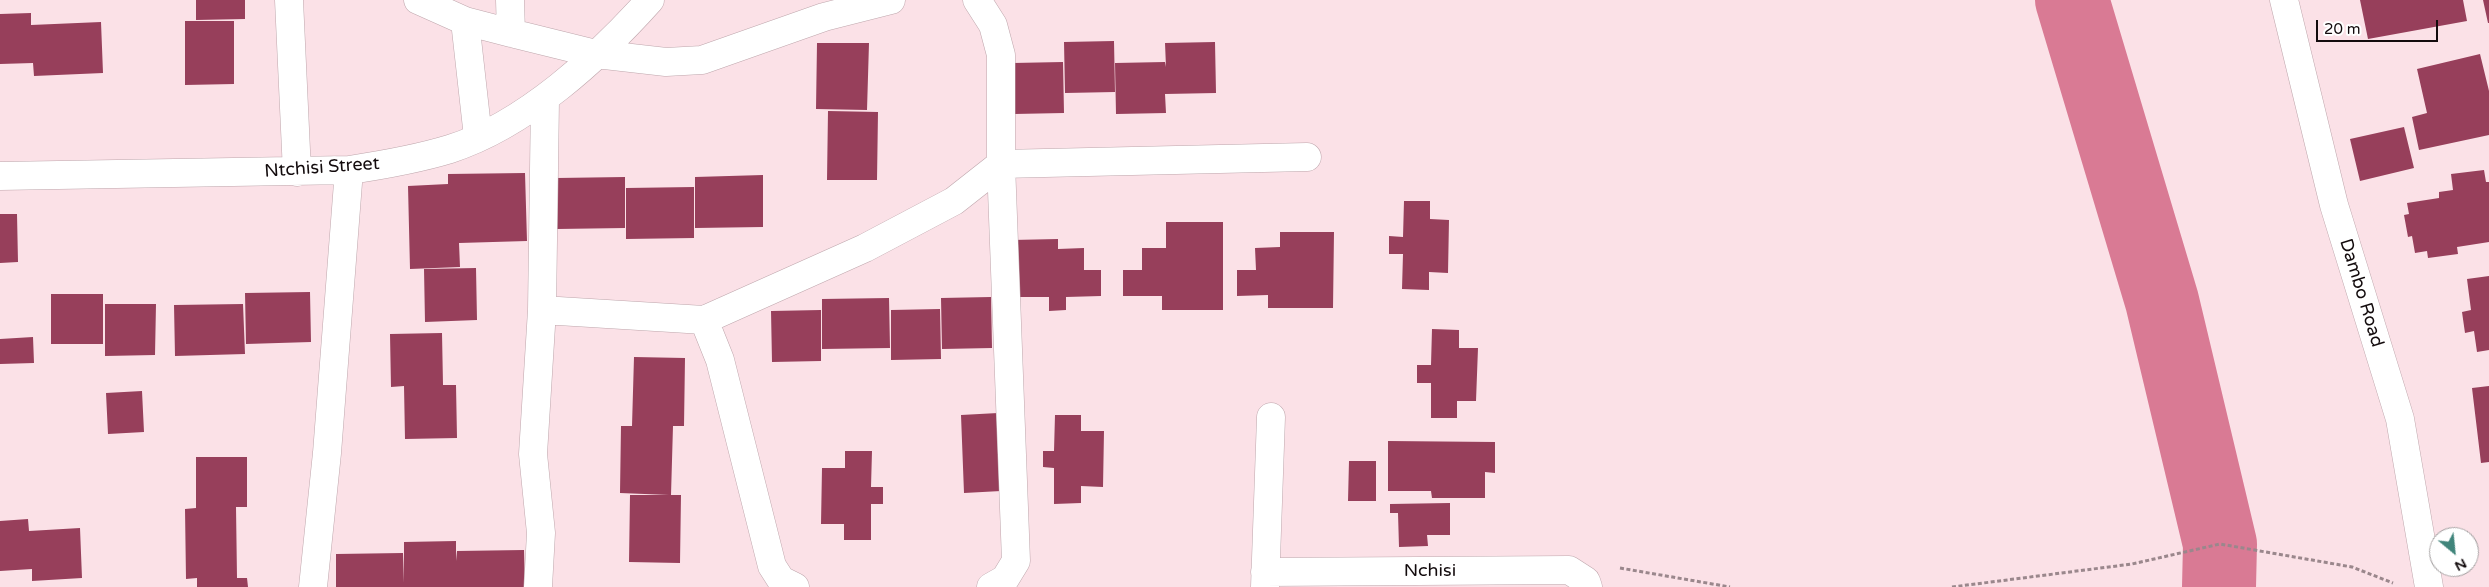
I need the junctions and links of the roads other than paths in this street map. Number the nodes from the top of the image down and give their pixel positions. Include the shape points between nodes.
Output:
1 (289, 0) edge
2 (418, 0) edge
3 (510, 0) edge
4 (650, 0) edge
5 (891, 0) edge
6 (977, 0) edge
7 (2284, 0) edge
8 (465, 21) junction
9 (511, 33) junction
10 (596, 54) junction
11 (545, 99) junction
12 (478, 137) junction
13 (1308, 157) dead end
14 (1001, 164) junction
15 (349, 170) junction
16 (297, 172) junction
17 (0, 176) edge
18 (542, 310) junction
19 (704, 320) junction
20 (1271, 417) dead end
21 (1579, 578) edge
22 (1265, 580) edge
23 (313, 587) edge
24 (538, 587) edge
25 (795, 587) edge
26 (991, 587) edge
27 (2429, 587) edge

1 - 16 street
2 - 8 street
3 - 9 street
4 - 10 street, Ntchisi Street
5 - 10 street via 824,17 702,60 666,62
6 - 14 street via 992,24 1001,55
7 - 27 street, Dambo Road via 2334,205 2400,419
8 - 9 street
8 - 12 street
9 - 10 street
10 - 11 street, Ntchisi Street
11 - 12 street, Ntchisi Street
11 - 18 street
12 - 15 street, Ntchisi Street via 401,162
13 - 14 street
14 - 19 street via 954,201 865,248
14 - 26 street via 1016,560 1005,579
15 - 16 street, Ntchisi Street
15 - 23 street
16 - 17 street, Ntchisi Street
18 - 19 street
18 - 24 street via 533,454 541,532
19 - 25 street via 720,360 772,566 781,580
20 - 22 street
21 - 22 street, Nchisi

